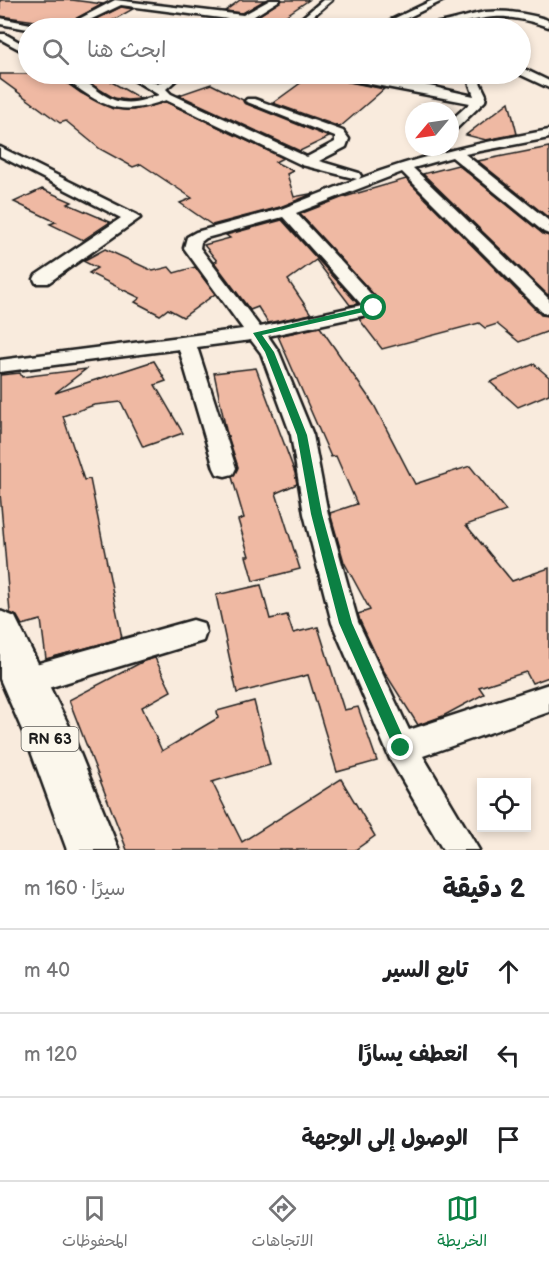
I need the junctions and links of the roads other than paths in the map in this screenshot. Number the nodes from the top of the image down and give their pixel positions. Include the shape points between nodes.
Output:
1 (276, 0) edge
2 (328, 0) edge
3 (440, 0) edge
4 (121, 1) edge
5 (87, 18) edge
6 (244, 18) joint
7 (310, 18) edge
8 (400, 18) edge
9 (476, 18) edge
10 (0, 21) edge
11 (18, 24) edge
12 (549, 24) edge
13 (2, 36) dead end
14 (18, 45) edge
15 (531, 76) edge
16 (81, 84) edge
17 (147, 84) edge
18 (170, 84) edge
19 (397, 84) edge
20 (475, 84) edge
21 (549, 86) edge
22 (163, 93) junction
23 (250, 101) dead end
24 (479, 101) junction
25 (459, 120) edge
26 (549, 134) edge
27 (0, 151) edge
28 (459, 151) edge
29 (405, 153) edge
30 (440, 156) edge
31 (459, 156) edge
32 (307, 162) junction
33 (404, 166) junction
34 (354, 176) junction
35 (286, 212) junction
36 (244, 222) junction
37 (549, 229) edge
38 (42, 279) dead end
39 (549, 309) edge
40 (257, 333) junction
41 (187, 343) junction
42 (0, 366) edge
43 (225, 468) dead end
44 (0, 632) edge
45 (192, 632) dead end
46 (25, 681) junction
47 (549, 698) edge
48 (401, 748) junction
49 (93, 850) edge
50 (462, 850) edge

1 - 6 street
2 - 7 street
3 - 8 street
4 - 5 street
4 - 6 street
9 - 12 street via 504,14
10 - 11 street
13 - 14 street
15 - 21 street
16 - 22 street via 121,106 140,104
17 - 22 street
18 - 22 street
19 - 24 street
20 - 24 street
22 - 32 street
23 - 32 street via 339,134 343,139 341,144
24 - 25 street
26 - 28 street
27 - 38 street via 132,218
29 - 34 street
30 - 33 street
31 - 37 street
32 - 34 street
33 - 35 street
33 - 39 street
34 - 36 street
35 - 36 street
35 - 40 street via 374,308
36 - 40 street via 201,235 192,248
40 - 41 street
40 - 48 street via 270,352 302,435 316,514 345,623
41 - 42 street
41 - 43 street
44 - 46 main road, RN 63
45 - 46 street
46 - 49 main road, RN 63
47 - 48 street
48 - 50 street

